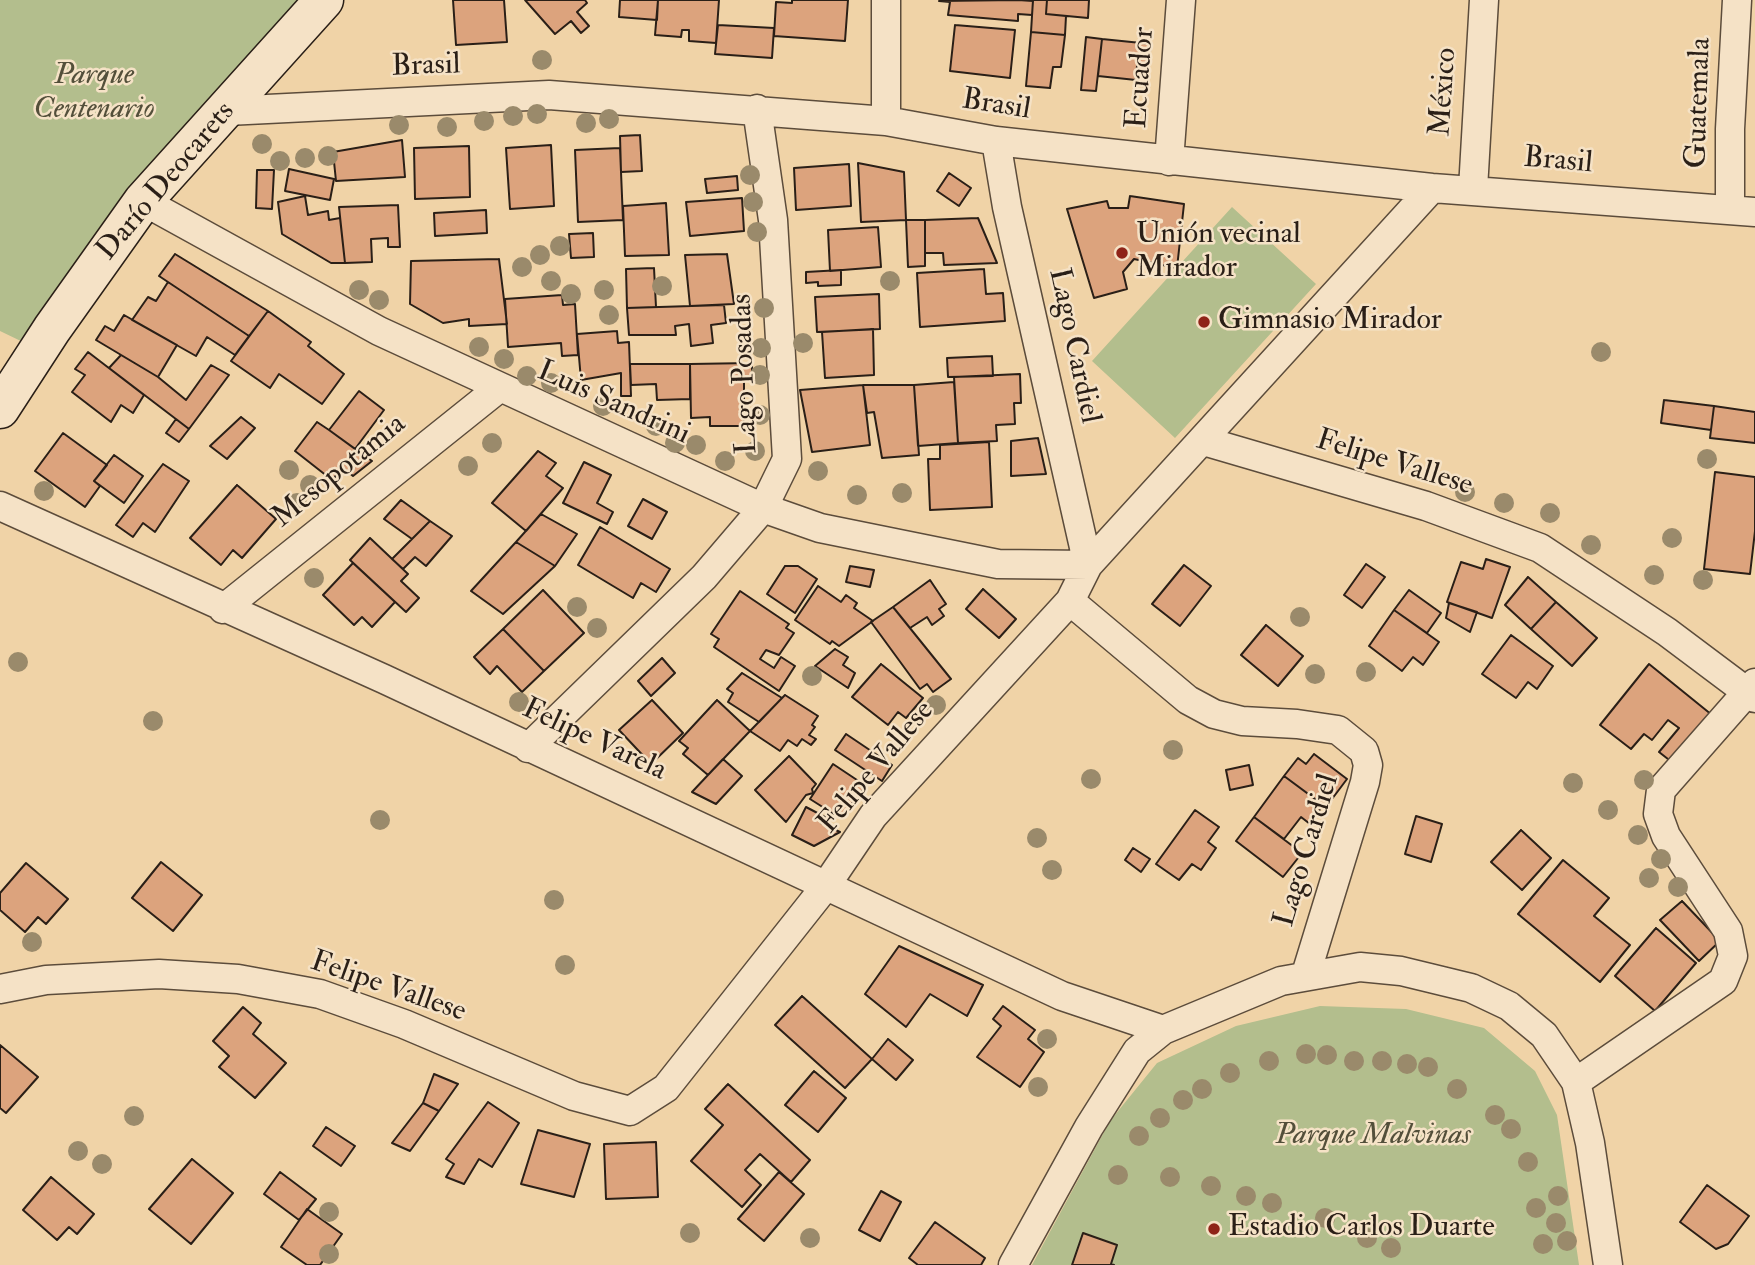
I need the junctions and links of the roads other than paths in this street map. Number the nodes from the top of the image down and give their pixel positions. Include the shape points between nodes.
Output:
1 (324, 0) edge
2 (886, 0) edge
3 (1181, 0) edge
4 (1484, 0) edge
5 (1737, 0) edge
6 (757, 109) junction
7 (227, 111) junction
8 (886, 121) junction
9 (996, 141) junction
10 (1169, 161) junction
11 (1432, 188) junction
12 (1473, 189) junction
13 (143, 201) junction
14 (1743, 210) edge
15 (499, 388) junction
16 (0, 409) edge
17 (1204, 441) junction
18 (0, 506) edge
19 (763, 508) junction
20 (1088, 565) junction
21 (1070, 601) junction
22 (223, 608) junction
23 (1753, 690) edge
24 (528, 748) junction
25 (825, 887) junction
26 (1306, 975) junction
27 (0, 989) edge
28 (1163, 1030) junction
29 (1576, 1083) junction
30 (1013, 1265) edge
31 (1608, 1265) edge

1 - 7 street, Darío Deocarets
2 - 8 street
3 - 10 street, Ecuador
4 - 12 street, México
5 - 14 street, Guatemala via 1730,129
6 - 7 street, Brasil via 549,95
6 - 8 street, Brasil
6 - 19 street, Lago Posadas via 773,220 787,459
7 - 13 street, Darío Deocarets
8 - 9 street, Brasil
9 - 10 street, Brasil
9 - 20 street, Lago Cardiel
10 - 11 street, Brasil
11 - 12 street, Brasil
11 - 17 street
12 - 14 street, Brasil
13 - 15 street, Luis Sandrini via 379,331
13 - 16 street, Darío Deocarets
15 - 19 street, Luis Sandrini
15 - 22 street, Mesopotamia
17 - 20 street, Felipe Vallese
17 - 23 street, Felipe Vallese via 1426,506 1540,548
18 - 22 street, Felipe Varela
19 - 20 street, Luis Sandrini via 820,528 998,564
19 - 24 street, Lago Posadas via 705,577
20 - 21 street, Felipe Vallese
21 - 25 street, Felipe Vallese via 873,816
21 - 26 street, Lago Cardiel via 1188,700 1214,714 1338,730 1364,751 1368,765 1365,782
22 - 24 street, Felipe Varela
23 - 29 street via 1661,790 1658,814 1666,836 1728,931 1733,956 1723,981
24 - 25 street, Felipe Varela
25 - 27 street, Felipe Vallese via 667,1088 630,1111 574,1096 320,994 238,979 159,974 46,980
25 - 28 street, Felipe Varela via 1062,996
26 - 28 street via 1242,995
26 - 29 street via 1360,967 1401,971 1471,988 1509,1006 1544,1035
28 - 30 street via 1137,1052 1102,1105
29 - 31 street

